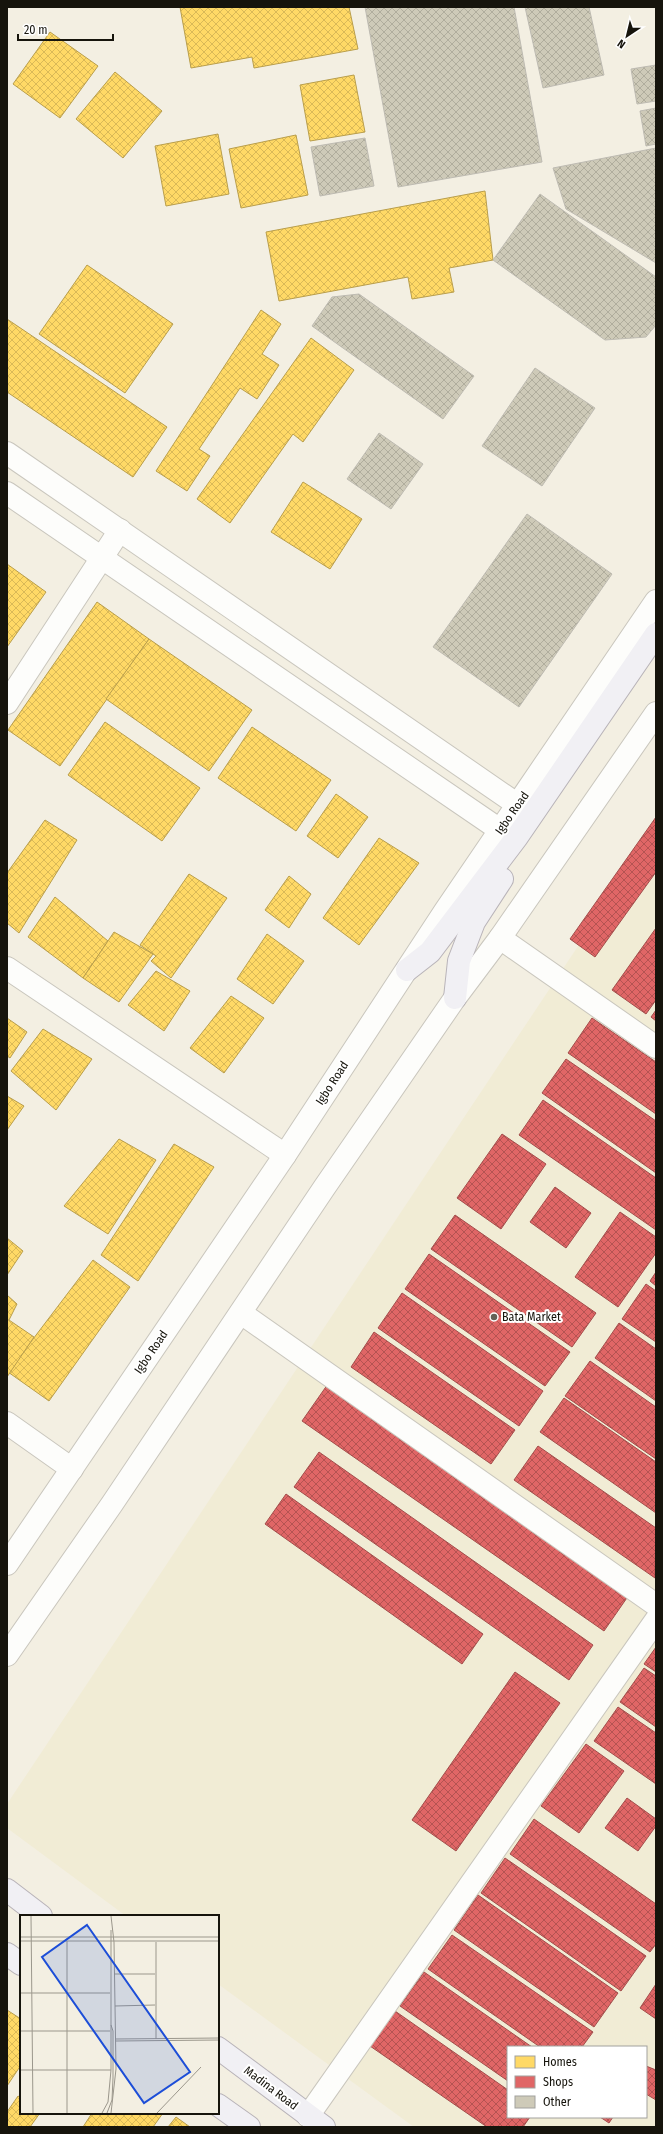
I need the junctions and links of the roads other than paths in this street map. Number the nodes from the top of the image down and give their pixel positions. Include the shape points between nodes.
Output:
1 (7, 453) edge
2 (7, 493) edge
3 (120, 530) junction
4 (103, 557) junction
5 (656, 601) edge
6 (656, 634) edge
7 (656, 661) edge
8 (7, 703) edge
9 (656, 714) edge
10 (518, 805) junction
11 (500, 830) junction
12 (496, 877) junction
13 (500, 938) junction
14 (7, 968) edge
15 (407, 970) junction
16 (455, 998) junction
17 (656, 1047) edge
18 (285, 1155) junction
19 (241, 1313) junction
20 (7, 1423) edge
21 (72, 1469) junction
22 (7, 1564) edge
23 (656, 1605) edge
24 (656, 1620) edge
25 (7, 1655) edge
26 (7, 1890) edge
27 (40, 1915) edge
28 (7, 1954) edge
29 (20, 1963) edge
30 (219, 2049) edge
31 (219, 2106) edge
32 (316, 2122) edge
33 (249, 2127) edge

1 - 3 street
2 - 4 street
3 - 4 street
3 - 10 street
4 - 8 street
4 - 11 street
5 - 10 street, Igbo Road
6 - 12 main road via 517,837
7 - 12 main road
9 - 13 street
10 - 11 street, Igbo Road
11 - 15 street, Igbo Road
12 - 15 main road via 430,952
12 - 16 main road via 459,961
13 - 16 street
13 - 17 street
14 - 18 street
15 - 18 street, Igbo Road
16 - 19 street
18 - 21 street, Igbo Road
19 - 23 street
19 - 25 street
20 - 21 street
21 - 22 street, Igbo Road
24 - 32 street
26 - 27 main road
28 - 29 main road
30 - 32 main road, Madina Road
31 - 33 main road

